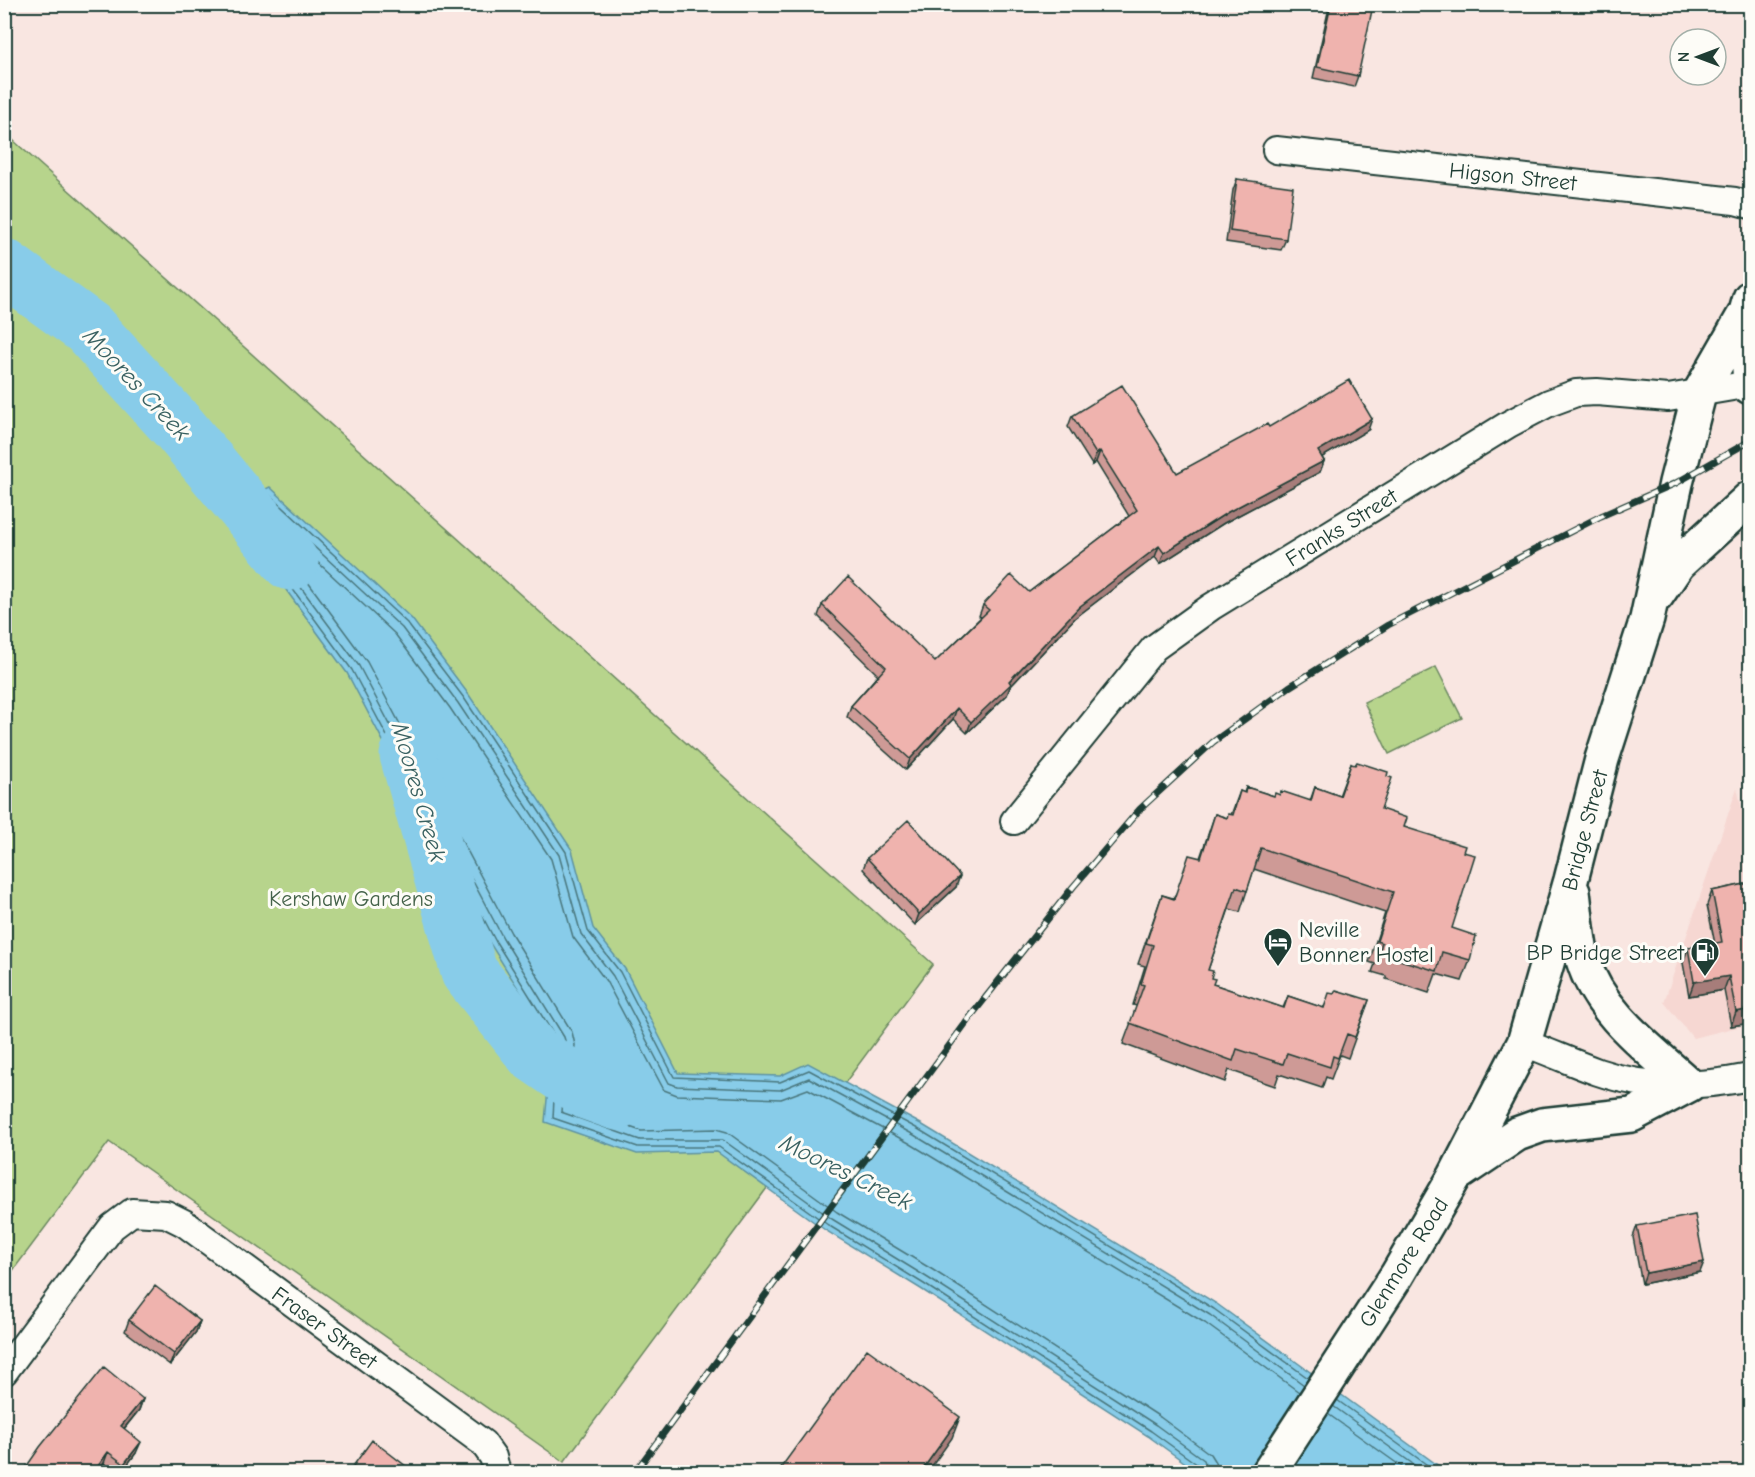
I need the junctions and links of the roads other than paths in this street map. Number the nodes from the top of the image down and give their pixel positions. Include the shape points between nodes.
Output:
1 (1276, 150) dead end
2 (1750, 205) edge
3 (1748, 305) edge
4 (1750, 385) edge
5 (1699, 394) junction
6 (1750, 498) edge
7 (1647, 619) junction
8 (1014, 821) dead end
9 (1571, 880) junction
10 (1524, 1043) junction
11 (1750, 1077) edge
12 (1689, 1085) junction
13 (1455, 1176) junction
14 (4, 1372) edge
15 (496, 1473) edge
16 (1269, 1473) edge

1 - 2 street, Higson Street
3 - 4 street, Bridge Street
3 - 5 street, Bridge Street
4 - 5 street, Franks Street
5 - 7 street, Bridge Street
5 - 8 street, Franks Street via 1668,398 1576,393 1549,403 1211,608 1154,648
6 - 7 street, Bridge Street via 1678,564 1662,586
7 - 9 street, Bridge Street via 1602,759
9 - 10 street, Bridge Street
9 - 12 street via 1583,960 1601,997 1626,1027
10 - 12 street via 1631,1080
10 - 13 street, Glenmore Road
11 - 12 street
12 - 13 street via 1632,1115 1542,1125 1517,1134
13 - 16 street, Glenmore Road via 1397,1275
14 - 15 street, Fraser Street via 112,1227 132,1212 166,1214 184,1223 483,1443 493,1457

